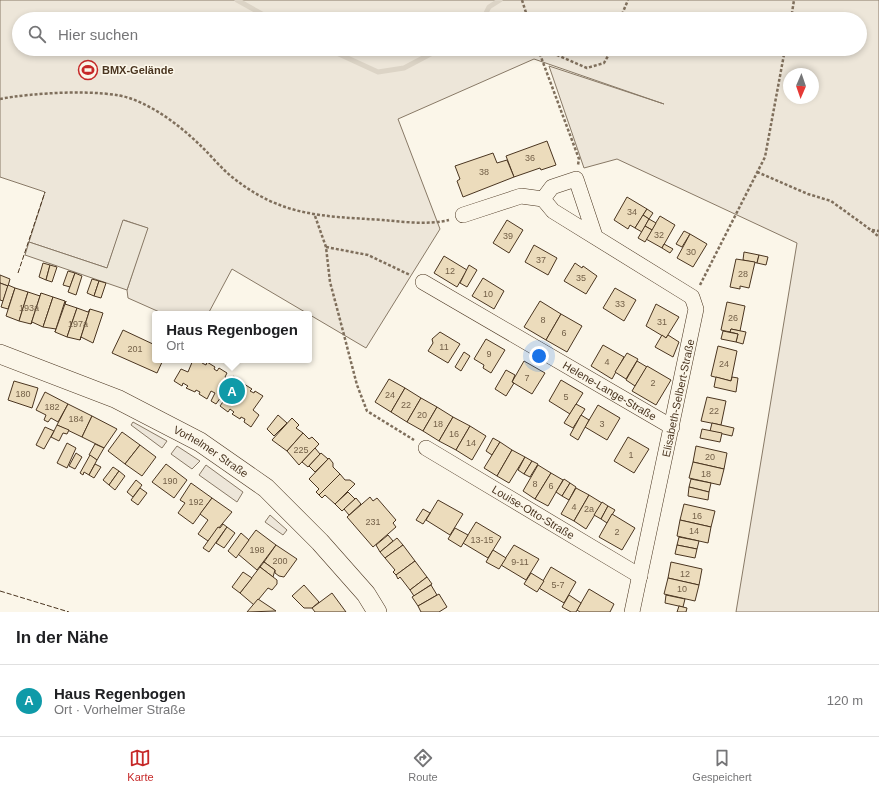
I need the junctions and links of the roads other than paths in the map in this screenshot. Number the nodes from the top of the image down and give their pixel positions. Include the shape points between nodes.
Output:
1 (543, 199) junction
2 (463, 215) road end
3 (595, 236) junction
4 (423, 282) road end
5 (0, 354) edge
6 (672, 427) junction
7 (426, 448) road end
8 (640, 576) junction
9 (377, 612) edge
10 (632, 612) edge

1 - 2 street via 521,196
1 - 3 street via 554,211
1 - 3 street via 552,188 576,179
3 - 6 street, Elisabeth-Selbert-Straße via 692,297 696,309
4 - 6 street, Helene-Lange-Straße
5 - 9 street, Vorhelmer Straße via 117,399 200,442 266,488 320,542 366,594
6 - 8 street, Elisabeth-Selbert-Straße
7 - 8 street, Louise-Otto-Straße
8 - 10 street, Elisabeth-Selbert-Straße

